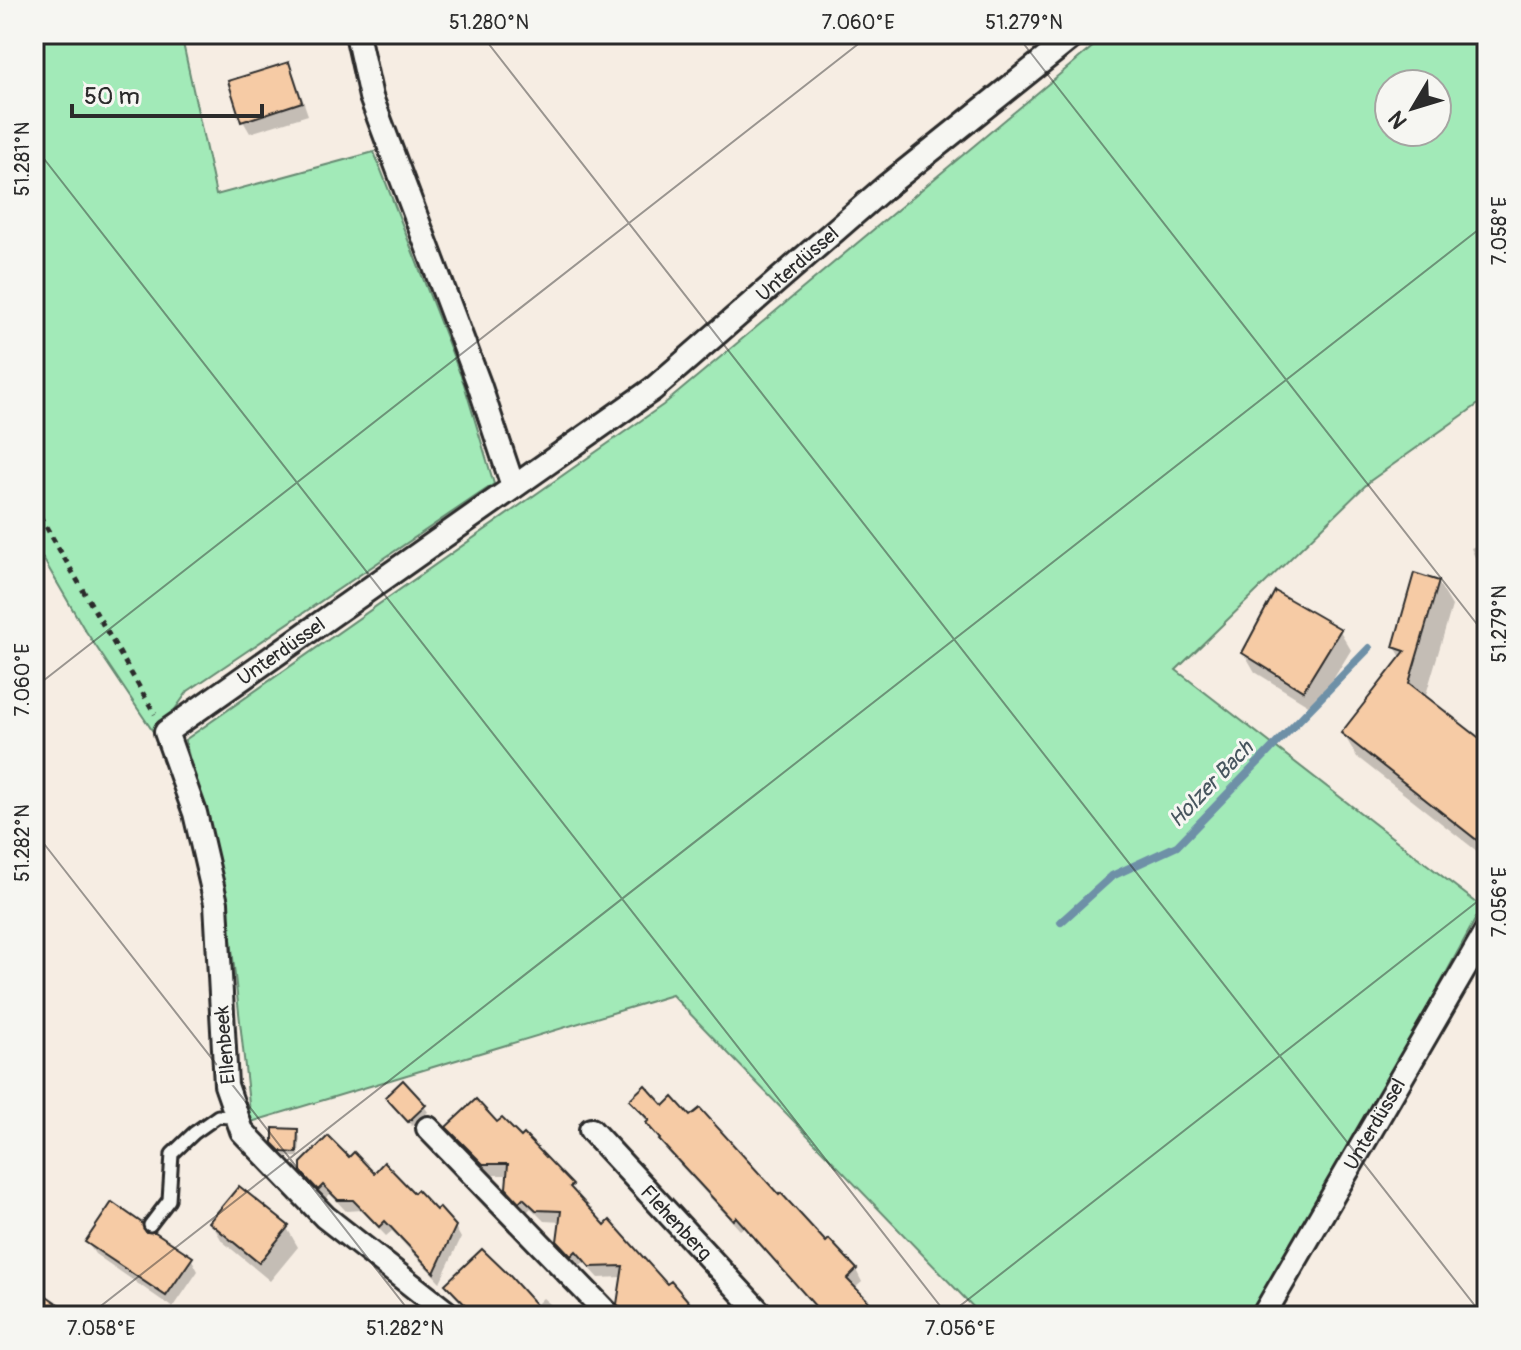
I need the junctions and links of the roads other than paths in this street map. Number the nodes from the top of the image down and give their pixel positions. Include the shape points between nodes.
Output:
1 (357, 34) edge
2 (1076, 34) edge
3 (513, 486) junction
4 (166, 732) joint
5 (1487, 930) edge
6 (238, 1118) junction
7 (428, 1128) dead end
8 (591, 1130) dead end
9 (150, 1225) dead end
10 (451, 1316) edge
11 (610, 1316) edge
12 (763, 1316) edge
13 (1263, 1316) edge

1 - 3 street via 371,97
2 - 3 street, Unterdüssel via 884,188 653,389
3 - 4 street, Unterdüssel
4 - 6 street, Ellenbeek via 195,813 216,903 226,1085
5 - 13 street, Unterdüssel
6 - 9 lane via 218,1116 172,1154 169,1200
6 - 10 street, Ellenbeek via 242,1131 325,1217
7 - 11 street
8 - 12 street, Flehenberg

